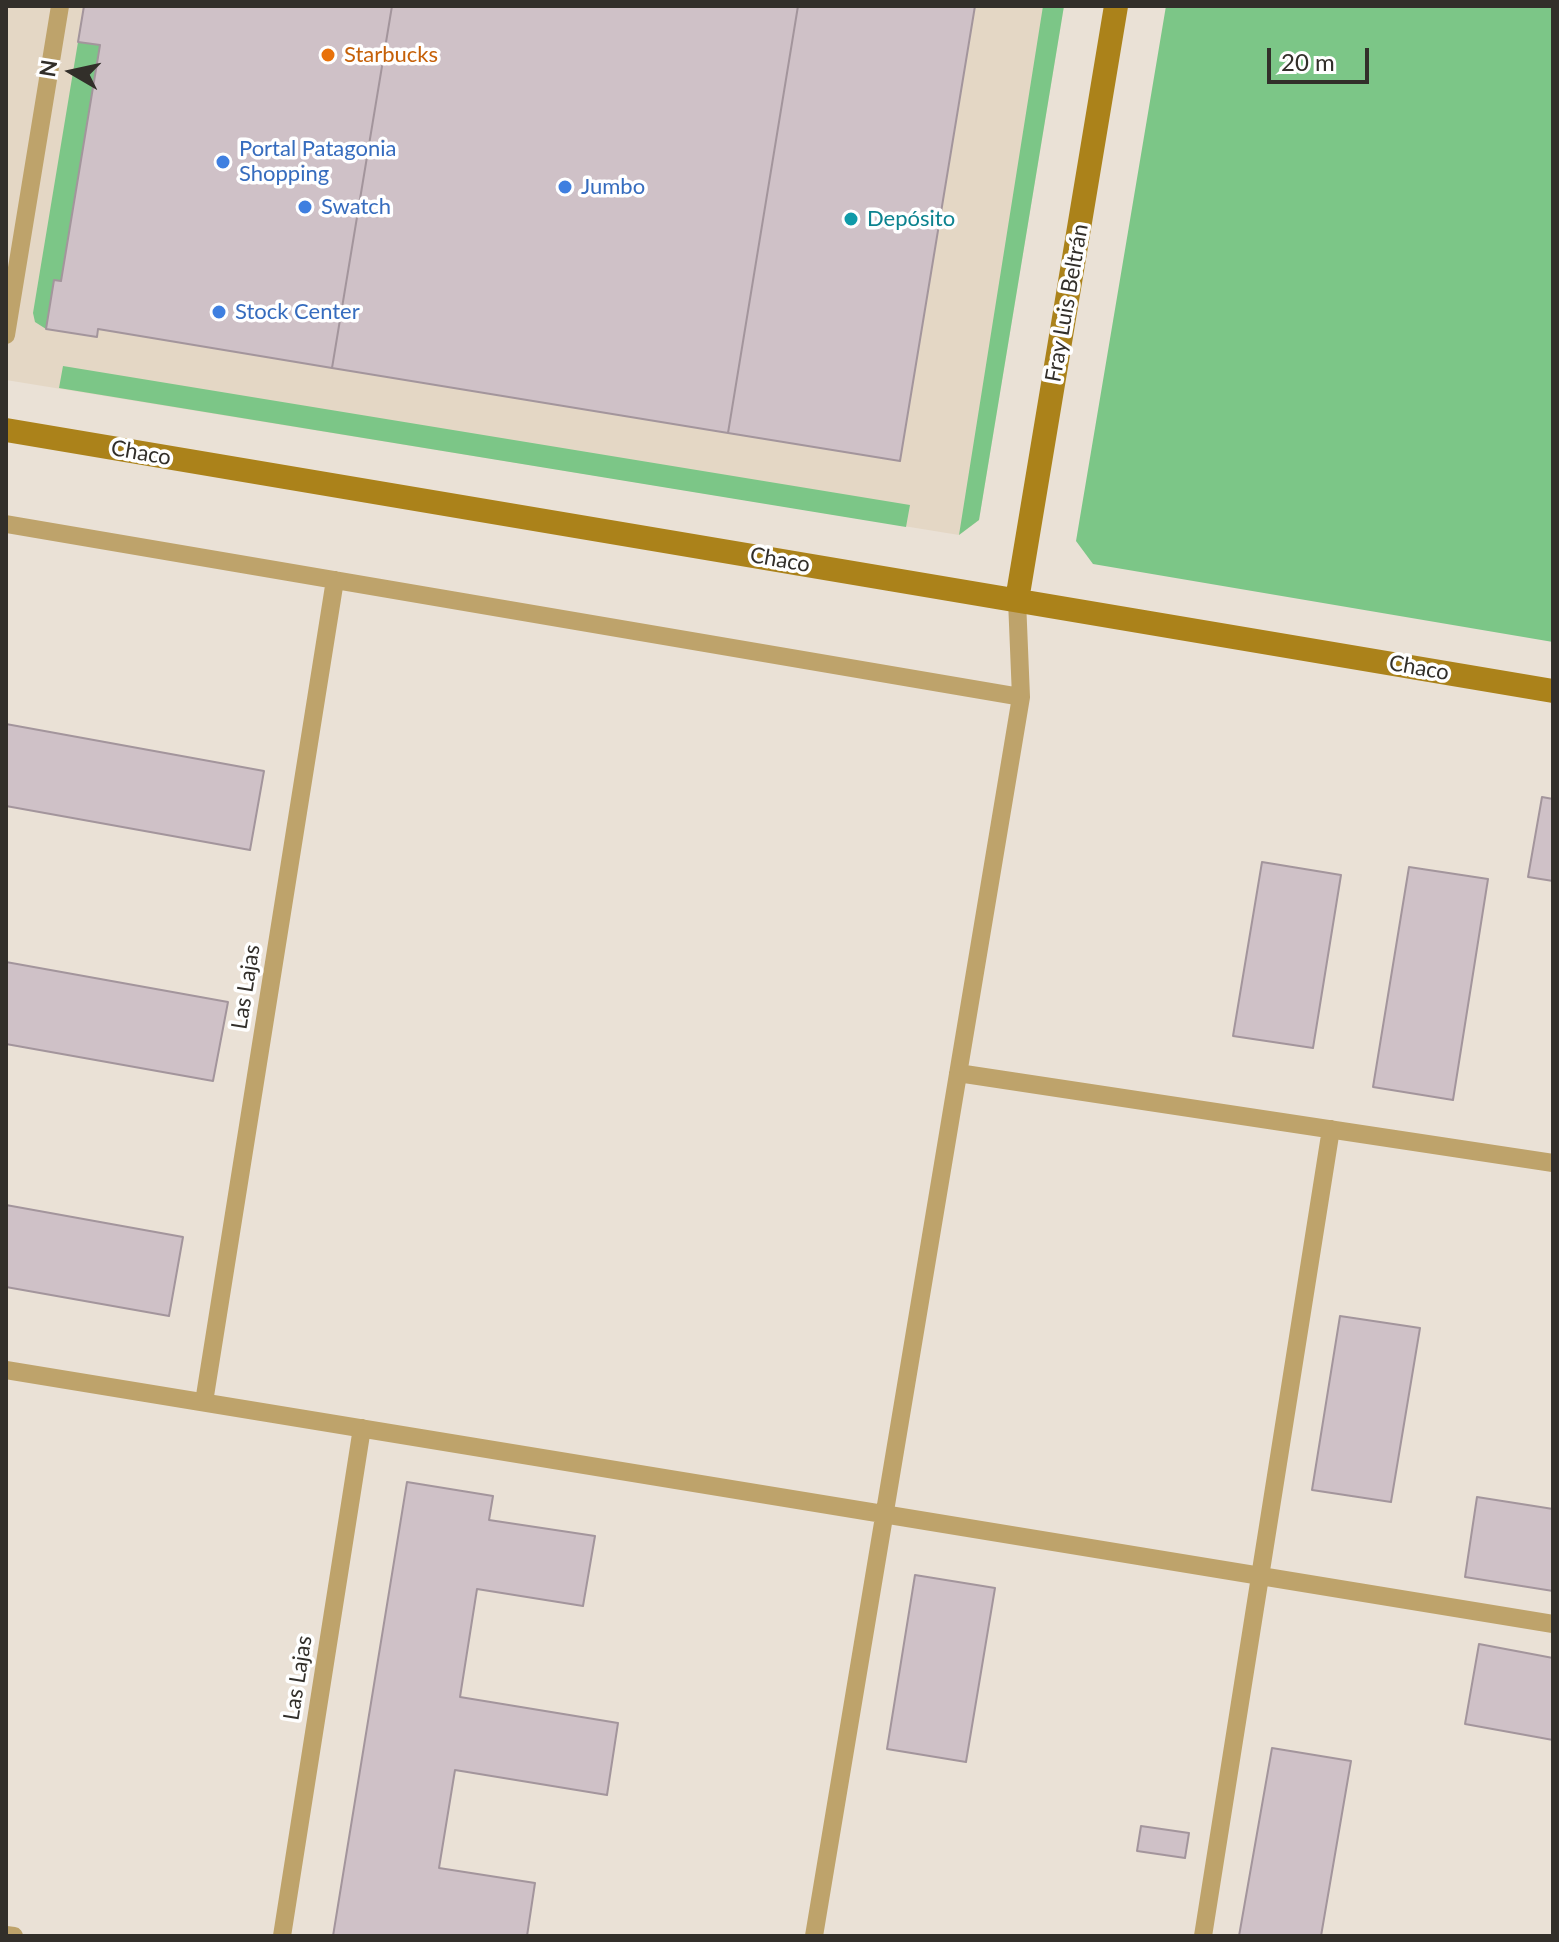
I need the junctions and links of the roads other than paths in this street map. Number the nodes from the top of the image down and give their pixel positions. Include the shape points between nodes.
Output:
1 (60, 6) edge
2 (1116, 6) edge
3 (6, 329) edge
4 (6, 430) edge
5 (6, 524) edge
6 (335, 580) junction
7 (1017, 600) junction
8 (1553, 691) edge
9 (1021, 697) junction
10 (958, 1073) junction
11 (1331, 1129) junction
12 (1553, 1163) edge
13 (6, 1370) edge
14 (204, 1402) junction
15 (362, 1428) junction
16 (885, 1513) junction
17 (1260, 1575) junction
18 (1553, 1624) edge
19 (6, 1935) edge
20 (14, 1936) edge
21 (282, 1936) edge
22 (814, 1936) edge
23 (1203, 1936) edge

1 - 3 lane
2 - 7 street, Fray Luis Beltrán
4 - 7 street, Chaco
5 - 6 lane
6 - 9 lane
6 - 14 lane, Las Lajas
7 - 8 street, Chaco
7 - 9 lane
9 - 10 lane
10 - 11 lane
10 - 16 lane
11 - 12 lane
11 - 17 lane
13 - 14 lane
14 - 15 lane
15 - 16 lane
15 - 21 lane, Las Lajas
16 - 17 lane
16 - 22 lane
17 - 18 lane
17 - 23 lane
19 - 20 lane

